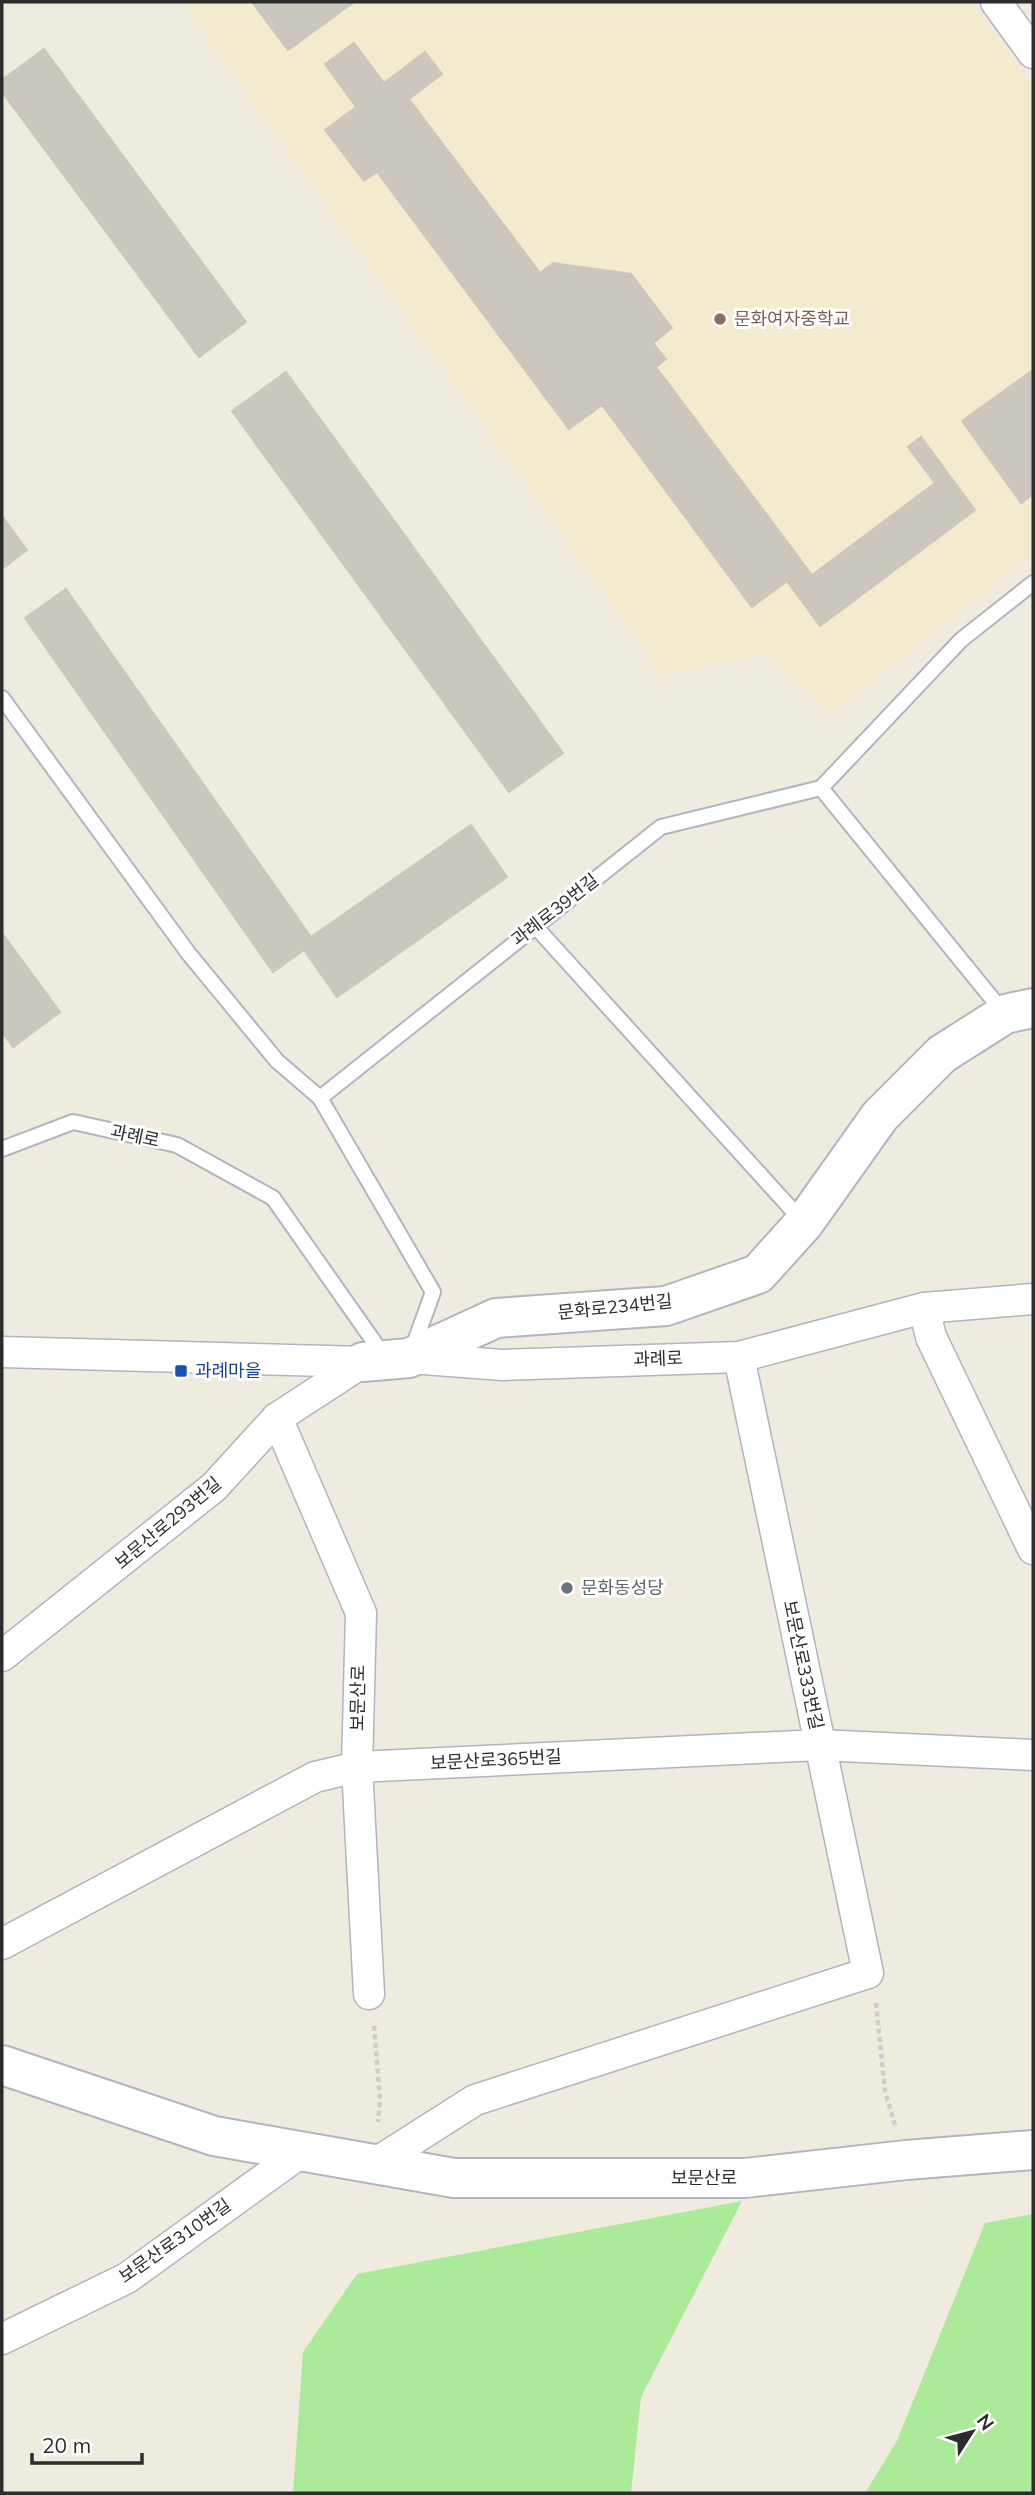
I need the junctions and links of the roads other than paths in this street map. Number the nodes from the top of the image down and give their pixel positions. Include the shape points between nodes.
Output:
1 (996, 2) edge
2 (1033, 53) edge
3 (1033, 583) edge
4 (2, 698) edge
5 (821, 788) junction
6 (534, 926) junction
7 (1019, 1011) edge
8 (320, 1098) junction
9 (2, 1149) edge
10 (804, 1223) junction
11 (1033, 1299) edge
12 (924, 1308) junction
13 (2, 1352) edge
14 (739, 1357) junction
15 (386, 1360) junction
16 (277, 1418) junction
17 (1033, 1549) edge
18 (6, 1644) edge
19 (819, 1745) junction
20 (1033, 1755) edge
21 (357, 1767) junction
22 (2, 1944) edge
23 (371, 2005) road end
24 (2, 2065) edge
25 (304, 2150) junction
26 (1033, 2150) edge
27 (376, 2163) junction
28 (2, 2339) edge

1 - 2 street
3 - 5 lane via 961,640
4 - 8 lane via 189,954 277,1061
5 - 6 lane, 과례로39번길 via 661,827
5 - 7 lane, 문화로234번길
6 - 8 lane, 과례로39번길
6 - 10 lane
7 - 10 main road, 문화로234번길 via 942,1054 880,1116
8 - 15 lane via 433,1292
9 - 15 lane, 과례로 via 73,1122 177,1145 273,1198
10 - 15 main road, 문화로234번길 via 758,1273 666,1306 496,1318
11 - 12 street, 과례로
12 - 14 street, 과례로
12 - 17 street via 931,1337
13 - 15 street, 과례로
14 - 15 street, 과례로 via 502,1365
14 - 19 street, 보문산로333번길
15 - 16 street, 보문산로293번길
16 - 18 street, 보문산로293번길 via 214,1487
16 - 21 street, 보문산로 via 361,1613
19 - 20 street, 보문산로365번길
19 - 21 street, 보문산로365번길
19 - 27 street, 보문산로333번길 via 872,1987 475,2100
21 - 22 street, 보문산로365번길 via 314,1777
21 - 23 street, 보문산로
24 - 25 main road, 보문산로 via 214,2136
25 - 27 main road, 보문산로
25 - 28 street, 보문산로310번길 via 127,2278
26 - 27 main road, 보문산로 via 745,2178 454,2178

